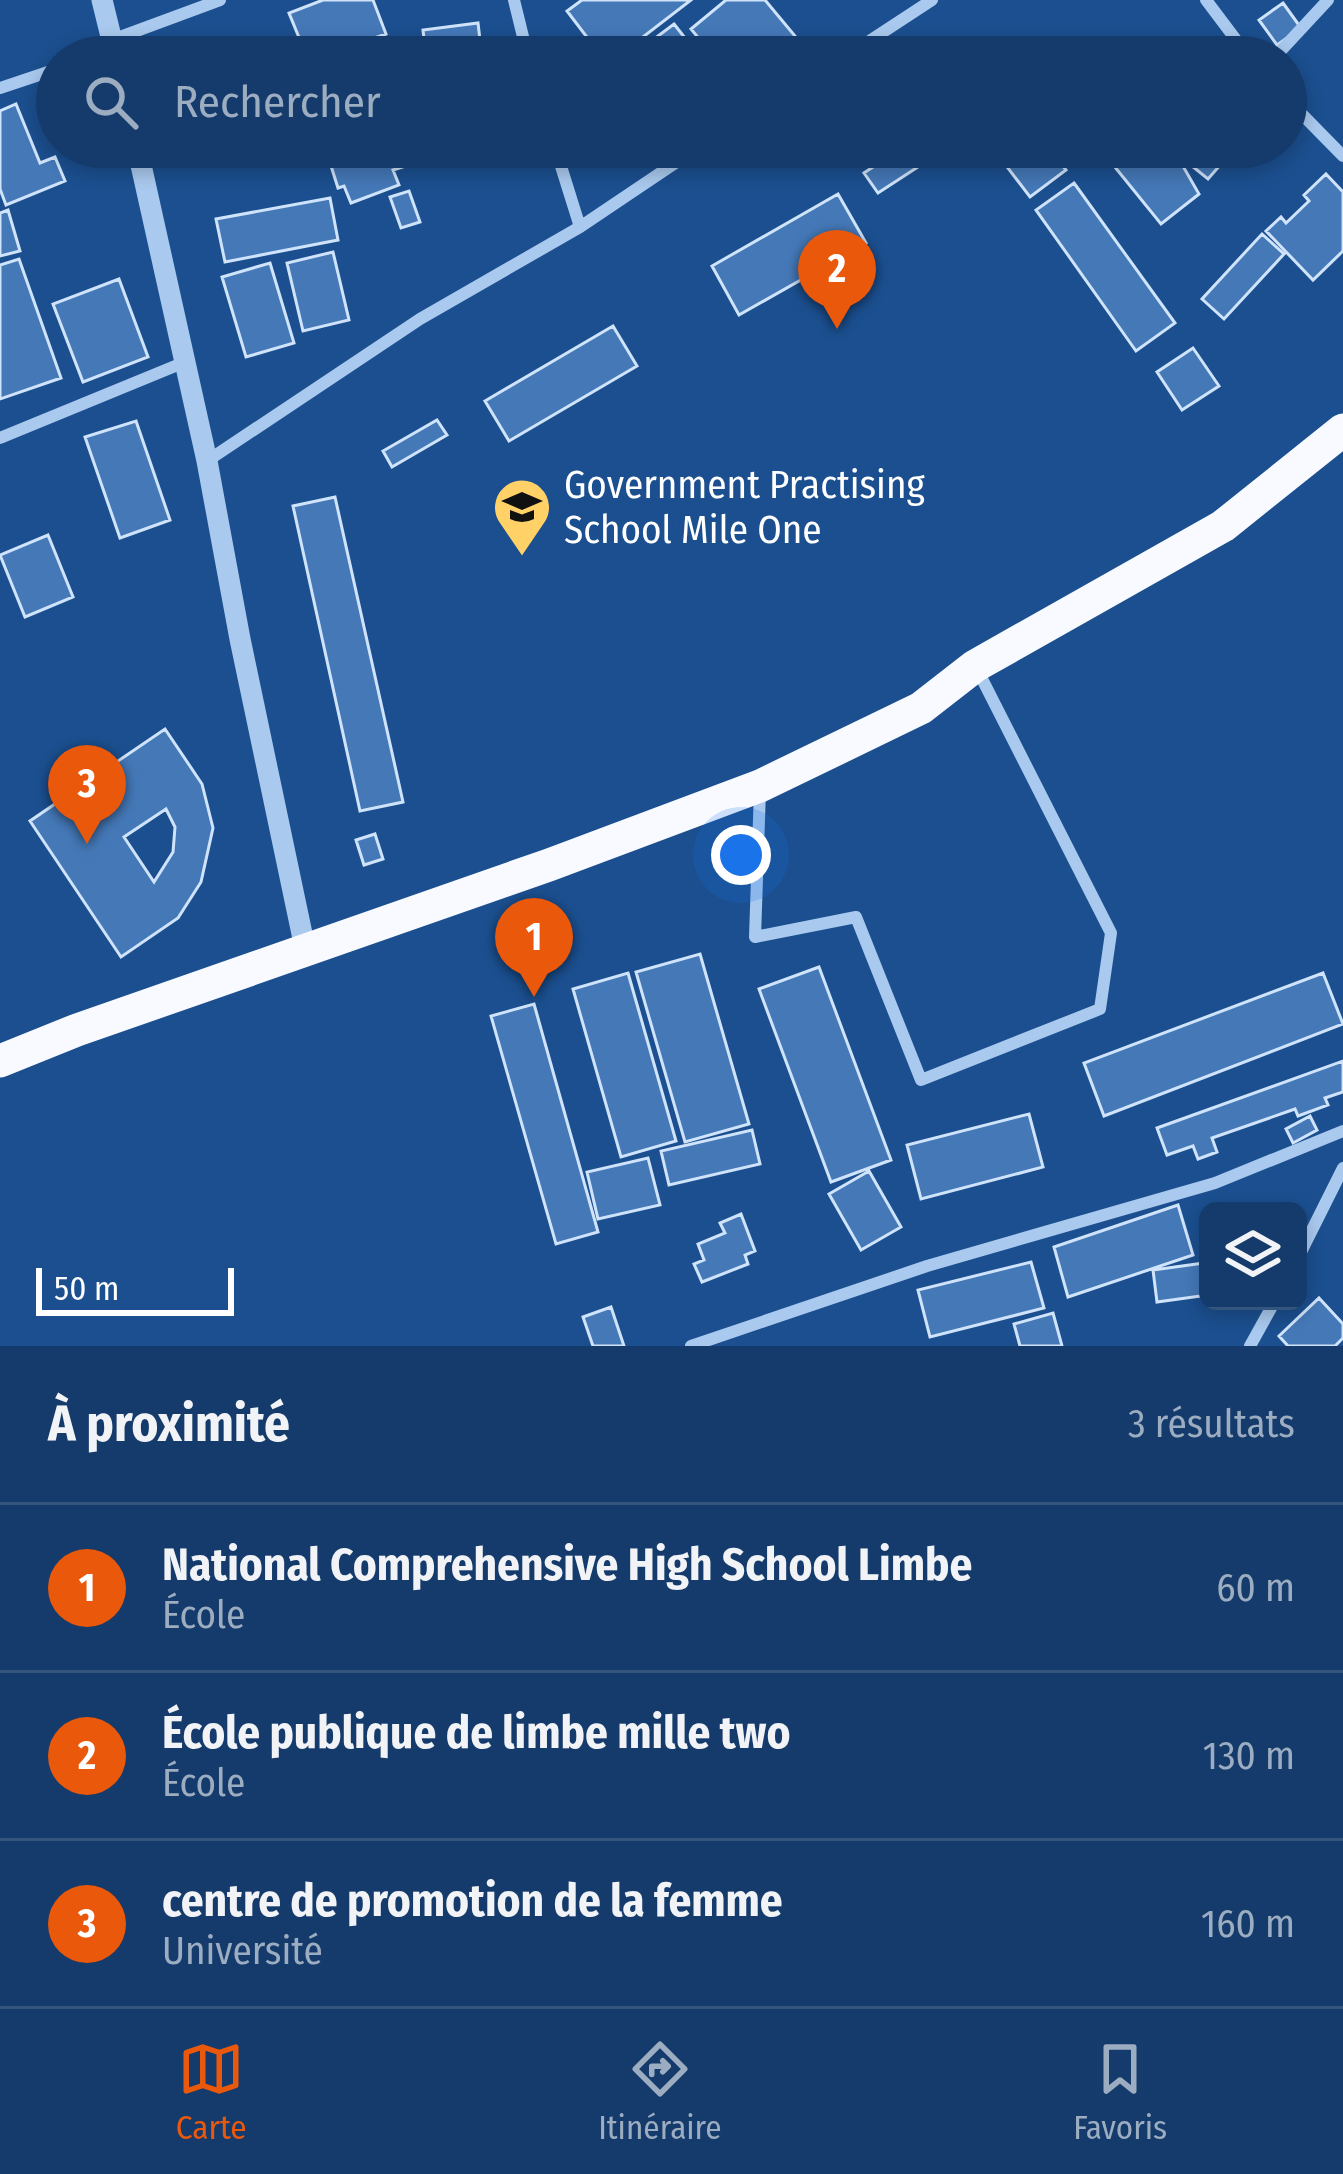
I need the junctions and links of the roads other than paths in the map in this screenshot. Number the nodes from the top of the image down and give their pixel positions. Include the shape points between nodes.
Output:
1 (102, 0) edge
2 (220, 0) edge
3 (514, 0) edge
4 (932, 0) edge
5 (1206, 0) edge
6 (1328, 0) edge
7 (111, 36) edge
8 (142, 36) edge
9 (523, 36) edge
10 (876, 36) edge
11 (1233, 36) edge
12 (1295, 36) edge
13 (36, 76) edge
14 (0, 88) edge
15 (1307, 119) edge
16 (1343, 156) edge
17 (141, 168) edge
18 (562, 168) edge
19 (668, 168) edge
20 (580, 227) junction
21 (185, 362) junction
22 (1343, 430) edge
23 (0, 438) edge
24 (207, 461) junction
25 (975, 666) junction
26 (760, 786) junction
27 (305, 948) junction
28 (0, 1060) edge
29 (1343, 1131) edge
30 (1343, 1168) edge
31 (1307, 1240) edge
32 (1270, 1310) edge
33 (718, 1342) edge
34 (691, 1346) edge
35 (1250, 1346) edge

1 - 7 street
2 - 8 street
3 - 9 street
4 - 10 street
5 - 11 street
6 - 12 street
13 - 14 street
15 - 16 street
17 - 21 street
18 - 20 street
19 - 20 street
20 - 24 street via 420,320
21 - 23 street
21 - 24 street
22 - 25 highway via 1223,526
24 - 27 street
25 - 26 highway via 921,708
25 - 26 street via 1111,933 1100,1009 921,1080 856,916 754,937
26 - 27 highway
27 - 28 highway
29 - 33 street via 1216,1184 927,1266
30 - 31 street
32 - 35 street
33 - 34 street

